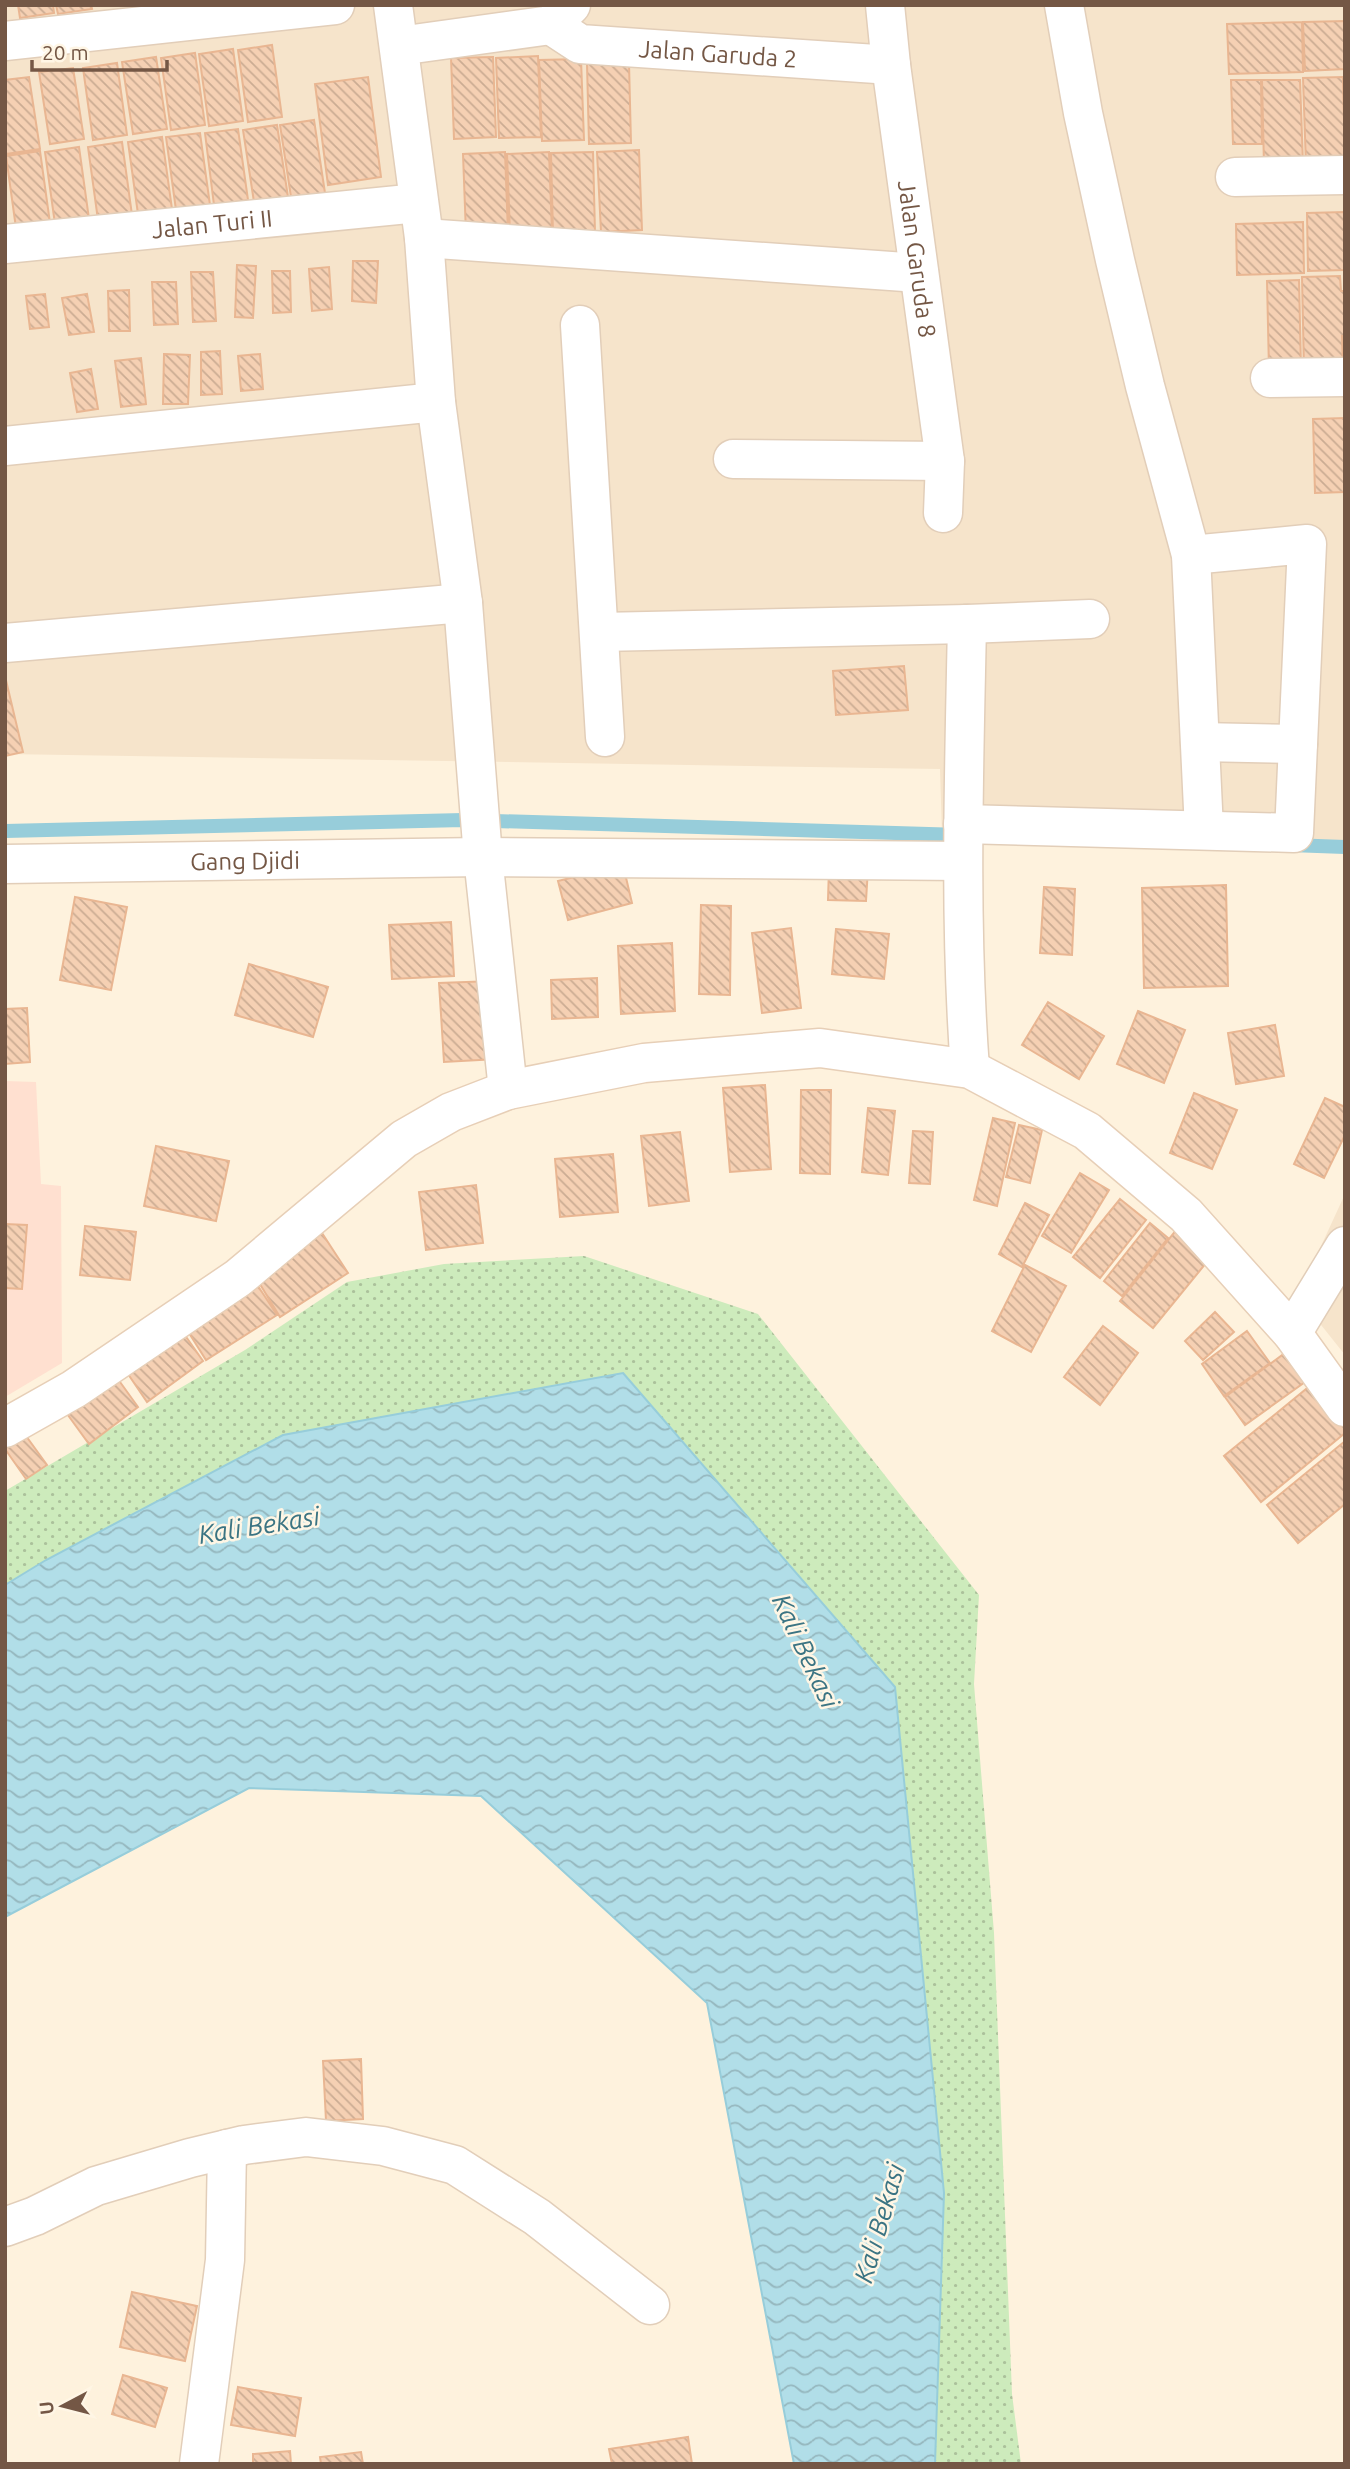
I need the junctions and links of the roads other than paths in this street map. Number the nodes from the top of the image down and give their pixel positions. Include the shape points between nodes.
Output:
1 (335, 5) edge
2 (393, 5) edge
3 (885, 5) edge
4 (1064, 5) edge
5 (561, 15) edge
6 (5, 41) edge
7 (399, 46) junction
8 (891, 65) junction
9 (1345, 175) edge
10 (1235, 177) dead end
11 (421, 221) junction
12 (5, 244) edge
13 (919, 273) junction
14 (580, 325) dead end
15 (1345, 377) edge
16 (1270, 379) dead end
17 (436, 402) junction
18 (5, 446) edge
19 (733, 459) dead end
20 (945, 461) junction
21 (943, 513) dead end
22 (1191, 555) junction
23 (463, 603) junction
24 (1090, 619) dead end
25 (967, 624) junction
26 (600, 632) junction
27 (5, 643) edge
28 (605, 737) dead end
29 (1200, 742) junction
30 (1298, 744) junction
31 (1204, 830) junction
32 (962, 842) junction
33 (483, 857) junction
34 (5, 864) edge
35 (970, 1069) junction
36 (508, 1090) junction
37 (1345, 1246) edge
38 (1293, 1333) junction
39 (1344, 1405) edge
40 (5, 1428) edge
41 (227, 2149) junction
42 (5, 2227) edge
43 (650, 2305) dead end
44 (199, 2464) edge

1 - 6 street
2 - 7 street
3 - 8 street, Jalan Garuda 8
4 - 22 street via 1115,260
5 - 7 street, Jalan Garuda 2
5 - 8 street, Jalan Garuda 2 via 580,44
7 - 11 street
8 - 13 street, Jalan Garuda 8
9 - 10 street
11 - 12 street, Jalan Turi II
11 - 13 street, Jalan Turi II
11 - 17 street
13 - 20 street, Jalan Garuda 8
14 - 26 street
15 - 16 street
17 - 18 street
17 - 23 street
19 - 20 street
20 - 21 street, Jalan Garuda 8
22 - 29 street
22 - 30 street via 1307,544
23 - 27 street
23 - 33 street
24 - 25 street
25 - 26 street
25 - 32 street
26 - 28 street
29 - 30 street
29 - 31 street
30 - 31 street, Gang Djidi via 1294,832
31 - 32 street, Gang Djidi
32 - 33 street, Gang Djidi
32 - 35 street
33 - 34 street, Gang Djidi
33 - 36 street
35 - 36 street via 820,1048 644,1063
35 - 38 street via 1087,1131 1186,1215
36 - 40 street via 451,1112 404,1139 238,1278 74,1389
37 - 38 street
38 - 39 street
41 - 42 street via 96,2186
41 - 43 street via 306,2137 383,2146 455,2165 537,2217
41 - 44 street via 225,2260

